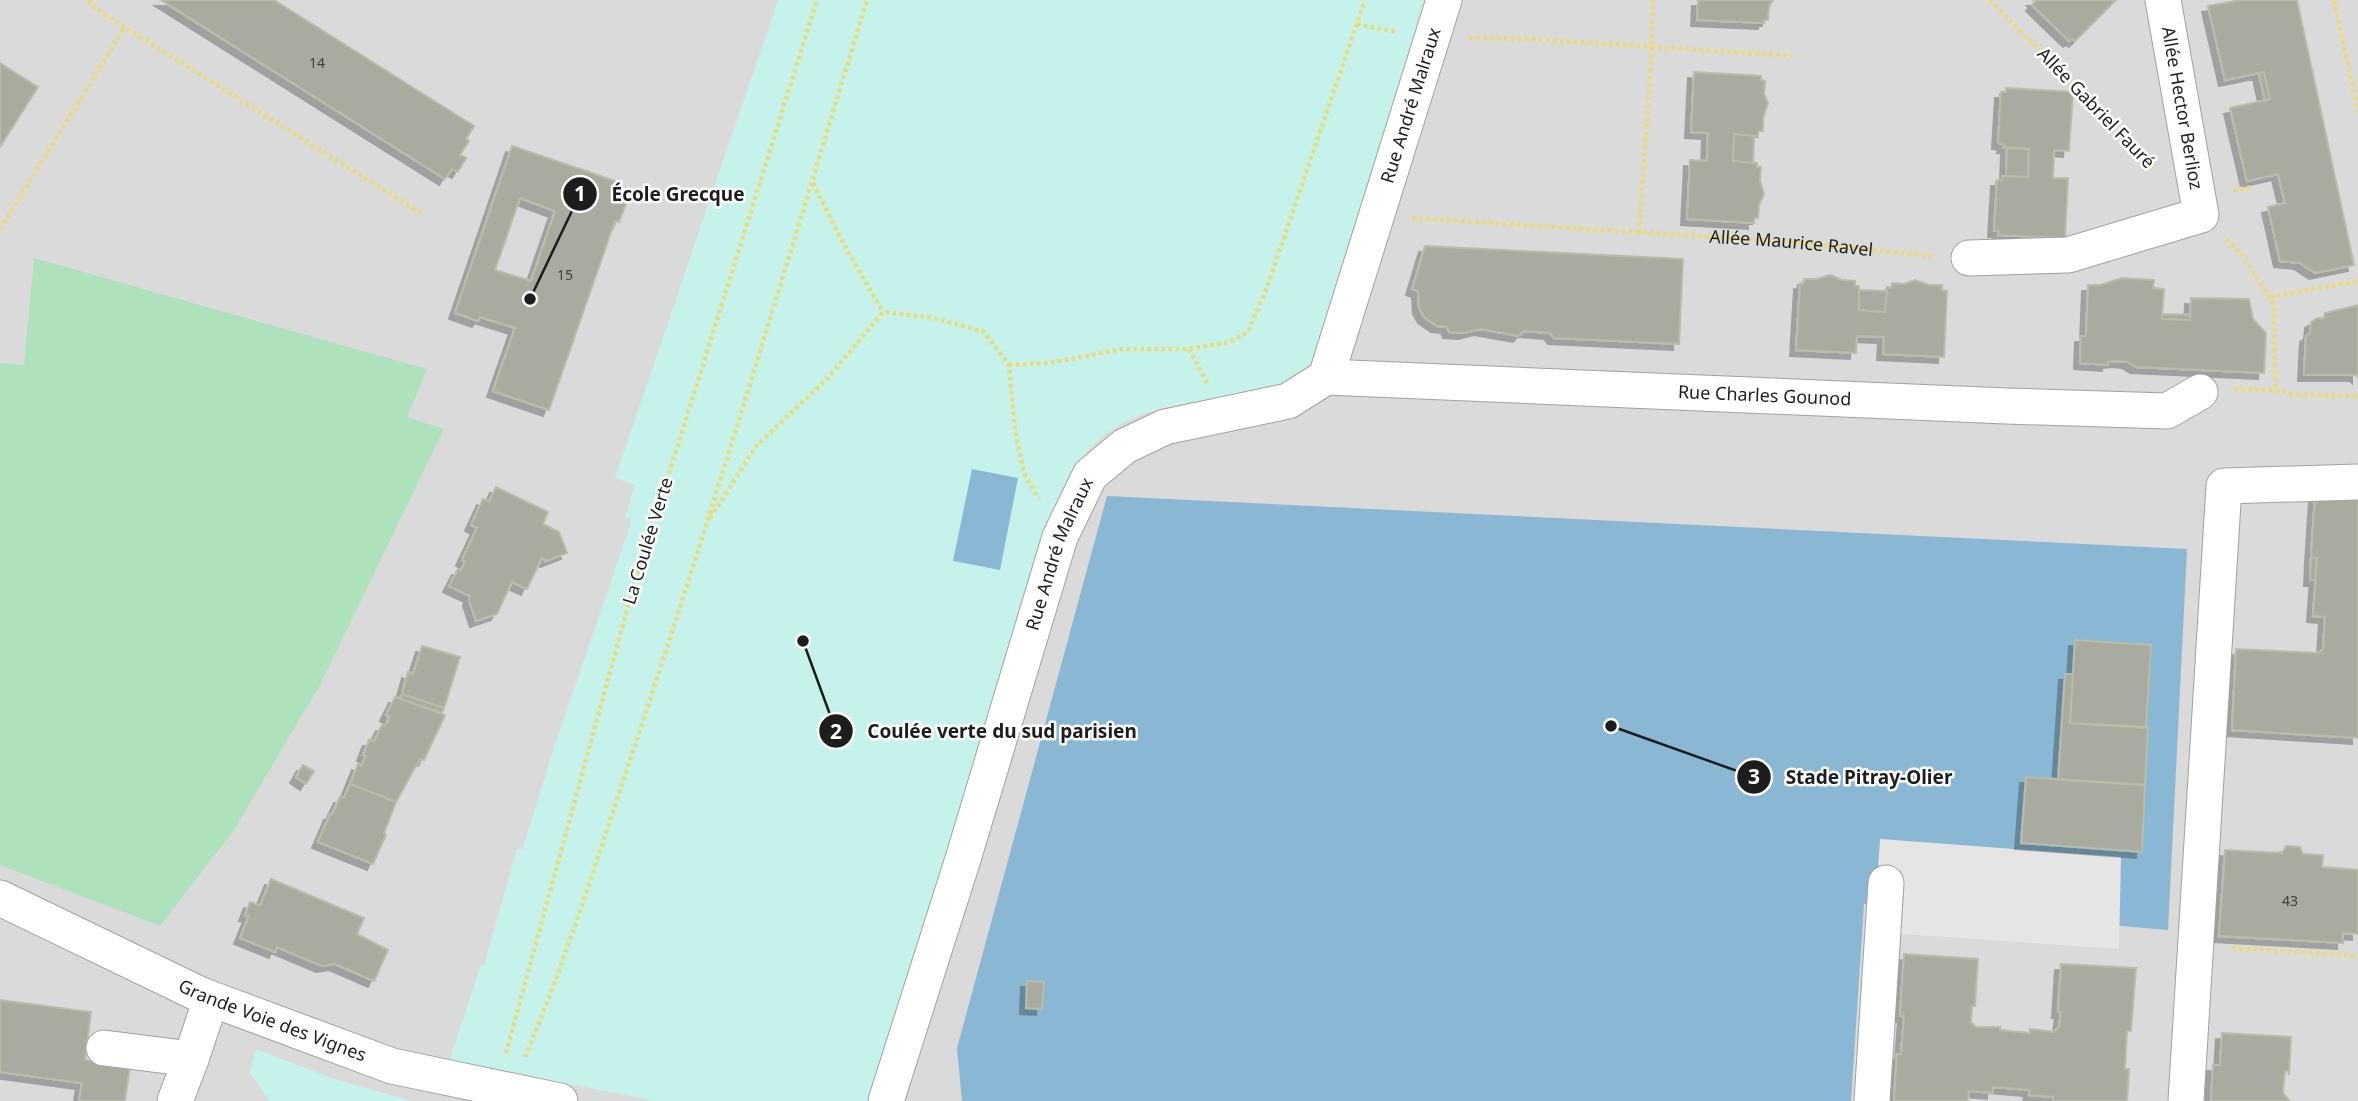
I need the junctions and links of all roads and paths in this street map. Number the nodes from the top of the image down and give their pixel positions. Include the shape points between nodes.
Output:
1 (89, 0) edge
2 (817, 0) edge
3 (867, 0) edge
4 (1365, 0) edge
5 (1444, 0) edge
6 (1653, 0) edge
7 (1990, 0) edge
8 (2163, 0) edge
9 (2334, 0) edge
10 (125, 27) junction
11 (1432, 38) junction
12 (1653, 47) junction
13 (1793, 56) dead end
14 (2358, 112) edge
15 (2163, 176) dead end
16 (813, 183) junction
17 (422, 214) dead end
18 (2202, 215) junction
19 (1376, 216) junction
20 (0, 229) edge
21 (1639, 233) junction
22 (1969, 258) joint
23 (2358, 281) edge
24 (2270, 297) junction
25 (883, 312) junction
26 (1009, 365) junction
27 (1326, 377) junction
28 (2275, 390) junction
29 (2200, 392) joint
30 (2358, 396) edge
31 (2358, 482) edge
32 (706, 524) junction
33 (1060, 537) junction
34 (1886, 883) dead end
35 (0, 898) edge
36 (2196, 945) junction
37 (2358, 957) edge
38 (211, 999) junction
39 (104, 1048) dead end
40 (191, 1059) junction
41 (501, 1073) junction
42 (175, 1101) edge
43 (560, 1101) edge
44 (886, 1101) edge
45 (1872, 1101) edge
46 (2186, 1101) edge

1 - 10 path
2 - 41 path, La Coulée Verte via 631,595
3 - 16 path
4 - 26 path via 1248,332 1230,342 1189,349 1123,349 1049,363
5 - 11 street, Rue André Malraux
6 - 12 path
7 - 15 path, Allée Gabriel Fauré
8 - 18 street, Allée Hector Berlioz
9 - 14 path
10 - 17 path
10 - 20 path
11 - 12 path via 1529,38
11 - 19 street, Rue André Malraux
12 - 13 path
12 - 21 path
16 - 25 path
16 - 32 path
18 - 22 street via 2068,255
18 - 24 path via 2241,254
19 - 21 path, Allée Maurice Ravel
19 - 27 street, Rue André Malraux
21 - 22 path, Allée Maurice Ravel
23 - 24 path
24 - 28 path via 2274,303
25 - 26 path via 934,318 984,332
25 - 32 path via 827,379 757,445
26 - 33 path via 1014,430 1024,473
27 - 29 street, Rue Charles Gounod via 2166,411
27 - 33 street, Rue André Malraux via 1287,401 1165,427 1125,446 1090,475
28 - 29 path via 2216,384
28 - 30 path
31 - 36 street via 2224,486
32 - 41 path via 536,1031 519,1071
33 - 44 street, Rue André Malraux
34 - 45 street
35 - 38 street, Grande Voie des Vignes
36 - 37 path
36 - 46 street
38 - 40 street
38 - 41 street, Grande Voie des Vignes via 392,1066
39 - 40 street
40 - 42 street
41 - 43 street, Grande Voie des Vignes

